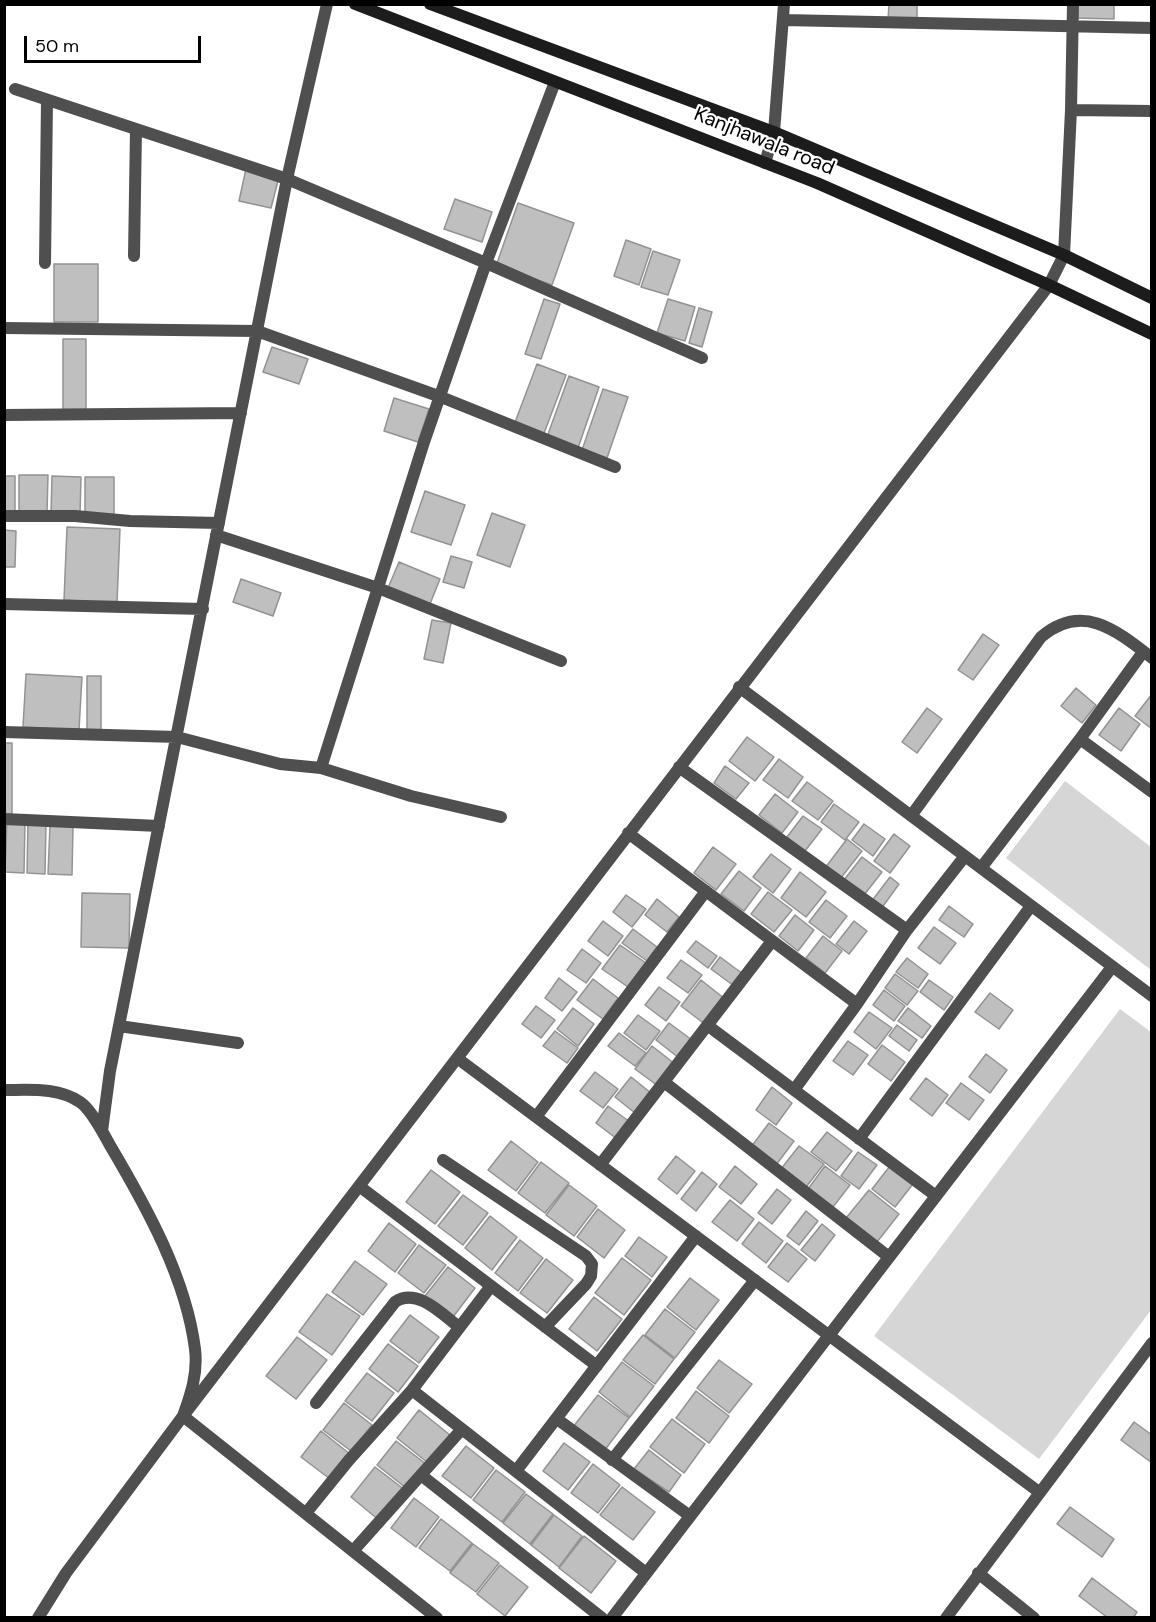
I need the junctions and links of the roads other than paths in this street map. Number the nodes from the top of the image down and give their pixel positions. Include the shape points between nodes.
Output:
1 (327, 4) edge
2 (356, 4) edge
3 (430, 4) edge
4 (784, 4) edge
5 (1073, 4) edge
6 (784, 20) junction
7 (1073, 26) junction
8 (1152, 28) edge
9 (555, 82) junction
10 (15, 89) dead end
11 (47, 100) junction
12 (1071, 110) junction
13 (1152, 111) edge
14 (136, 129) junction
15 (774, 132) junction
16 (765, 162) junction
17 (287, 179) junction
18 (1064, 255) junction
19 (134, 256) dead end
20 (45, 263) dead end
21 (486, 263) junction
22 (1049, 285) junction
23 (1152, 298) edge
24 (4, 328) edge
25 (257, 331) junction
26 (1152, 334) edge
27 (702, 358) dead end
28 (441, 397) junction
29 (241, 413) junction
30 (4, 415) edge
31 (615, 467) dead end
32 (4, 516) edge
33 (218, 529) junction
34 (378, 588) junction
35 (4, 604) edge
36 (203, 609) junction
37 (1147, 655) edge
38 (561, 661) dead end
39 (740, 687) junction
40 (4, 732) edge
41 (177, 737) junction
42 (1080, 738) junction
43 (679, 767) junction
44 (321, 768) junction
45 (1152, 792) edge
46 (911, 816) junction
47 (501, 817) dead end
48 (4, 819) edge
49 (159, 826) junction
50 (628, 833) junction
51 (965, 856) junction
52 (981, 868) junction
53 (706, 891) junction
54 (1031, 906) junction
55 (907, 930) junction
56 (772, 941) junction
57 (1112, 967) junction
58 (1152, 996) edge
59 (857, 1004) junction
60 (707, 1025) junction
61 (119, 1026) junction
62 (238, 1043) dead end
63 (457, 1058) junction
64 (664, 1082) junction
65 (4, 1090) edge
66 (794, 1090) junction
67 (536, 1117) junction
68 (102, 1131) junction
69 (859, 1139) junction
70 (443, 1160) dead end
71 (600, 1165) junction
72 (359, 1186) junction
73 (936, 1196) junction
74 (696, 1236) junction
75 (889, 1257) junction
76 (755, 1280) junction
77 (491, 1286) junction
78 (459, 1327) junction
79 (545, 1327) junction
80 (829, 1335) junction
81 (1152, 1344) edge
82 (597, 1366) junction
83 (412, 1390) junction
84 (316, 1403) dead end
85 (183, 1416) junction
86 (557, 1419) junction
87 (462, 1429) junction
88 (612, 1460) junction
89 (516, 1471) junction
90 (421, 1475) junction
91 (1039, 1492) junction
92 (306, 1514) junction
93 (690, 1516) junction
94 (353, 1551) junction
95 (646, 1573) junction
96 (978, 1573) junction
97 (38, 1617) edge
98 (437, 1617) edge
99 (602, 1617) edge
100 (612, 1617) edge
101 (946, 1617) edge
102 (1034, 1617) edge

1 - 17 street
2 - 9 main road, Kanjhawala road
3 - 15 main road, Kanjhawala road
4 - 6 street
5 - 7 street
6 - 7 street
6 - 15 street
7 - 8 street
7 - 12 street
9 - 16 main road, Kanjhawala road
9 - 21 street
10 - 11 street
11 - 14 street
11 - 20 street
12 - 13 street
12 - 18 street
14 - 17 street
14 - 19 street
15 - 16 street
15 - 18 main road, Kanjhawala road
16 - 22 main road, Kanjhawala road
17 - 21 street
17 - 25 street
18 - 22 street
18 - 23 main road, Kanjhawala road
21 - 27 street
21 - 28 street
22 - 26 main road, Kanjhawala road
22 - 39 street
24 - 25 street
25 - 28 street
25 - 29 street
28 - 31 street
28 - 34 street
29 - 30 street
29 - 33 street
32 - 33 street via 75,516
33 - 34 street
33 - 36 street
34 - 38 street
34 - 44 street
35 - 36 street
36 - 41 street
37 - 42 street
37 - 46 street via 1102,625 1083,620 1054,626 1041,638
39 - 43 street
39 - 46 street
40 - 41 street
41 - 44 street via 280,764
41 - 49 street
42 - 45 street
42 - 52 street
43 - 50 street
43 - 55 street
44 - 47 street
46 - 51 street
48 - 49 street
49 - 61 street
50 - 53 street
50 - 63 street
51 - 52 street
51 - 55 street
52 - 54 street
53 - 56 street
53 - 67 street
54 - 57 street
54 - 69 street
55 - 59 street
56 - 59 street
56 - 60 street
57 - 58 street
57 - 73 street
59 - 66 street
60 - 64 street
60 - 66 street
61 - 62 street
61 - 68 street
63 - 67 street
63 - 72 street
64 - 71 street
64 - 75 street
65 - 68 street via 63,1093 82,1103
66 - 69 street
67 - 71 street
68 - 85 street via 154,1223 183,1298 196,1351 193,1387
69 - 73 street
70 - 79 street via 586,1256 592,1264 586,1284
71 - 74 street
72 - 77 street
72 - 85 street
73 - 75 street
74 - 76 street
74 - 82 street
75 - 80 street
76 - 80 street
76 - 88 street
77 - 78 street
77 - 79 street
78 - 83 street
78 - 84 street via 427,1303 415,1298 400,1299
79 - 82 street
80 - 91 street
80 - 93 street
81 - 91 street
82 - 86 street
83 - 87 street
83 - 92 street
85 - 92 street
85 - 97 street via 66,1573
86 - 88 street
86 - 89 street
87 - 89 street
87 - 90 street
88 - 93 street
89 - 95 street
90 - 94 street
90 - 99 street
91 - 96 street
92 - 94 street
93 - 95 street
94 - 98 street
95 - 100 street
96 - 101 street
96 - 102 street

